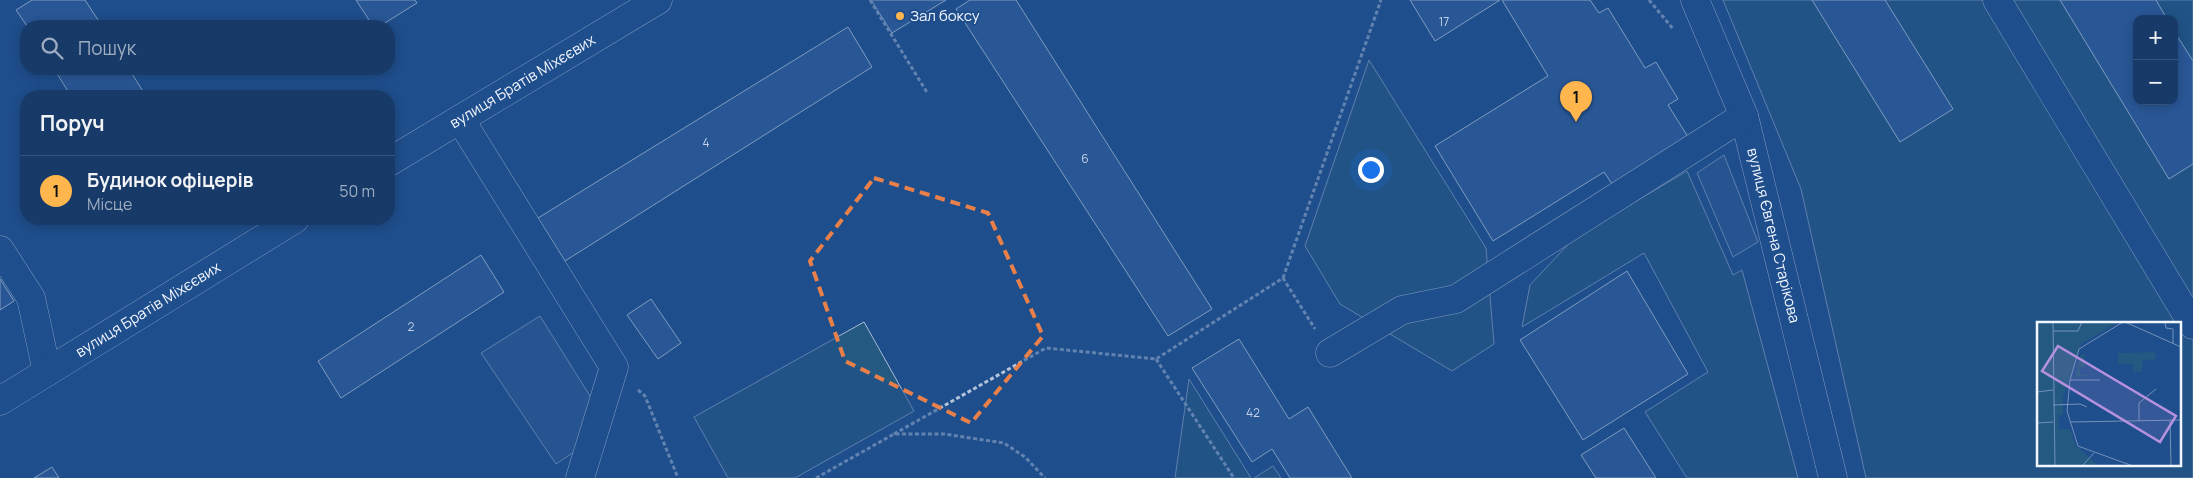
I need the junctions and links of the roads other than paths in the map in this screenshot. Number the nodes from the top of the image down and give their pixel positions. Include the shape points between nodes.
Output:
1 (658, 0) edge
2 (1694, 0) edge
3 (1997, 0) edge
4 (1744, 116) junction
5 (460, 119) junction
6 (395, 158) edge
7 (285, 225) edge
8 (0, 250) edge
9 (2193, 325) edge
10 (1330, 353) road end
11 (47, 372) junction
12 (0, 401) edge
13 (580, 478) edge
14 (1833, 478) edge

1 - 5 street, вулиця Братів Міхєєвих
2 - 4 street, вулиця Євгена Старікова
3 - 9 street
4 - 10 street via 1456,299 1402,310
4 - 14 street, вулиця Євгена Старікова
5 - 6 street, вулиця Братів Міхєєвих
5 - 13 street via 614,367
7 - 11 street, вулиця Братів Міхєєвих
8 - 11 street via 31,298
11 - 12 street, вулиця Братів Міхєєвих

